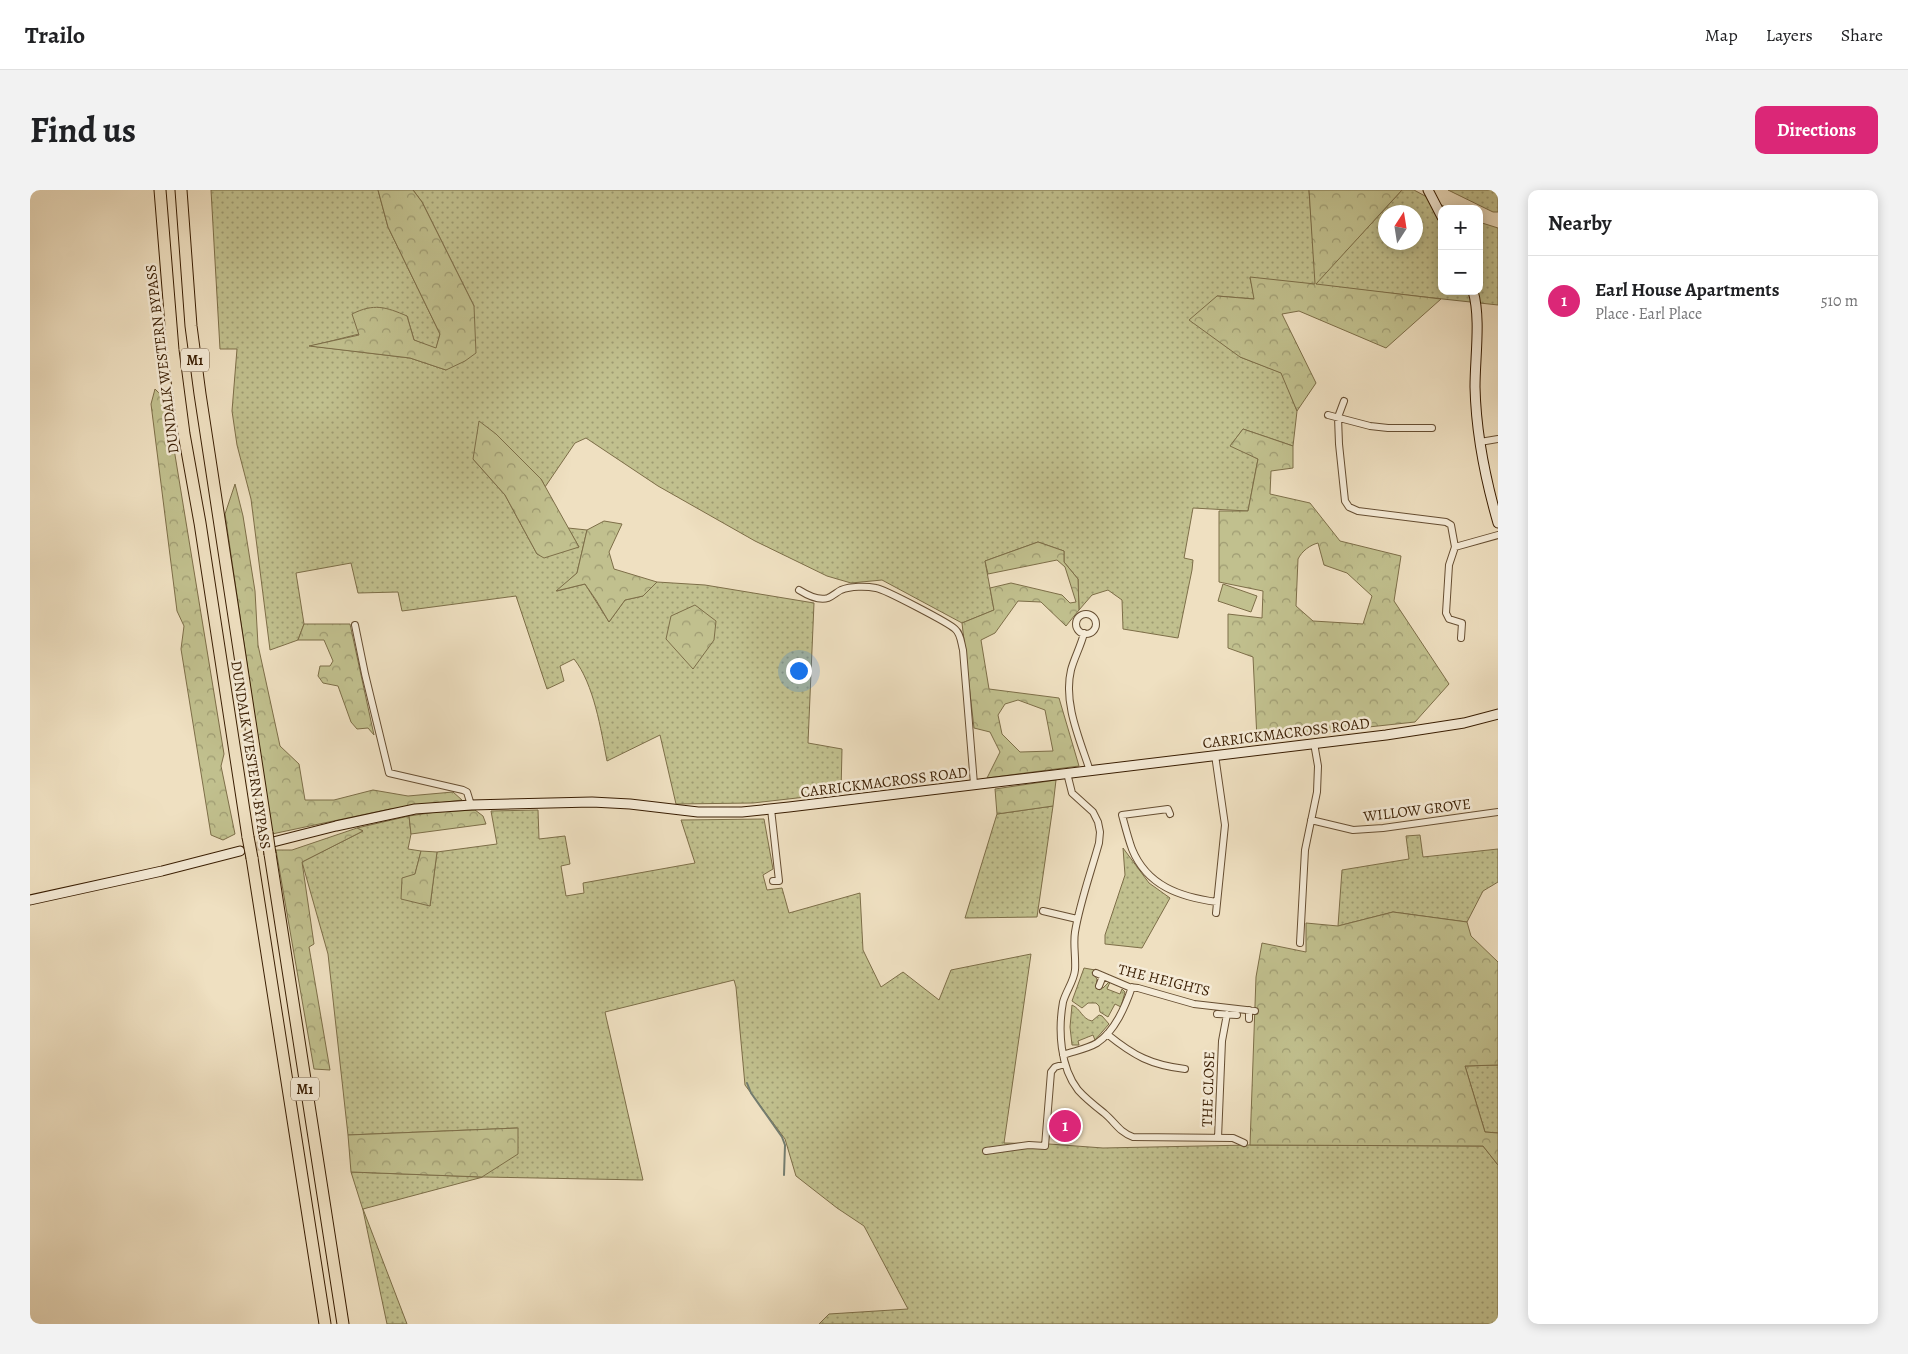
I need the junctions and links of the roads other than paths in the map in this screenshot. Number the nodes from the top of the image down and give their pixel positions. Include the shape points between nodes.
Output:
1 (160, 190) edge
2 (181, 190) edge
3 (1428, 190) edge
4 (1438, 209) edge
5 (1474, 295) edge
6 (1344, 402) dead end
7 (1328, 415) dead end
8 (1338, 417) junction
9 (1432, 428) dead end
10 (1498, 439) edge
11 (1480, 442) junction
12 (1498, 522) edge
13 (1498, 535) edge
14 (1455, 547) junction
15 (799, 590) dead end
16 (355, 625) dead end
17 (1084, 633) dead end
18 (1461, 638) dead end
19 (1498, 714) edge
20 (1314, 743) junction
21 (1215, 755) junction
22 (1090, 770) junction
23 (1067, 773) junction
24 (974, 784) junction
25 (471, 806) junction
26 (771, 809) junction
27 (1498, 812) edge
28 (1170, 814) dead end
29 (1311, 820) junction
30 (270, 837) junction
31 (240, 851) tunnel mouth
32 (773, 881) dead end
33 (30, 900) edge
34 (1216, 902) junction
35 (1043, 911) dead end
36 (1216, 913) dead end
37 (1078, 919) junction
38 (1300, 943) dead end
39 (1096, 973) dead end
40 (1103, 976) junction
41 (1099, 986) dead end
42 (1132, 987) junction
43 (1217, 1014) dead end
44 (1227, 1014) junction
45 (1237, 1015) dead end
46 (1249, 1019) dead end
47 (1107, 1034) junction
48 (1063, 1054) junction
49 (1066, 1064) junction
50 (1185, 1069) dead end
51 (1218, 1138) junction
52 (1244, 1143) dead end
53 (986, 1150) dead end
54 (325, 1324) edge
55 (342, 1324) edge

1 - 54 highway, DUNDALK WESTERN BYPASS / M1, bridge via 173,350 184,434
2 - 30 highway, DUNDALK WESTERN BYPASS / M1 via 191,326 200,394
3 - 4 main road
5 - 11 main road via 1477,310 1475,389
6 - 8 street
7 - 8 street
8 - 9 street via 1388,428
8 - 14 street via 1345,501 1349,507 1358,511 1446,522 1451,525
10 - 11 street
11 - 12 main road
13 - 14 street
14 - 18 street via 1449,565 1446,613 1450,619 1462,623
15 - 24 street via 822,599 841,590 877,588 955,629 963,650
16 - 25 street via 389,773 463,790 467,792
17 - 22 street via 1071,672 1070,693 1072,712
19 - 20 main road, CARRICKMACROSS ROAD via 1427,729
20 - 21 main road, CARRICKMACROSS ROAD
20 - 29 street via 1318,792
21 - 22 main road, CARRICKMACROSS ROAD
21 - 34 street via 1225,825
22 - 23 main road, CARRICKMACROSS ROAD
23 - 24 main road, CARRICKMACROSS ROAD
23 - 37 street via 1072,793 1093,812 1100,832
24 - 26 main road, CARRICKMACROSS ROAD
25 - 26 main road, CARRICKMACROSS ROAD via 583,802 698,812
25 - 30 main road, CARRICKMACROSS ROAD via 415,810
26 - 32 street via 779,880
27 - 29 street, WILLOW GROVE via 1353,830
28 - 34 street via 1168,809 1122,815 1132,850 1154,880 1164,887 1193,899
29 - 38 street via 1305,850
30 - 55 highway, DUNDALK WESTERN BYPASS / M1, bridge
31 - 33 main road
34 - 36 street
35 - 37 street
37 - 48 street via 1075,971 1066,990 1062,1012
39 - 40 street, THE HEIGHTS
40 - 41 street, THE HEIGHTS
40 - 42 street, THE HEIGHTS
42 - 46 street, THE HEIGHTS via 1194,1004 1252,1010
42 - 47 street via 1124,1008
43 - 44 street
44 - 45 street
44 - 51 street, THE CLOSE via 1222,1040
47 - 48 street via 1096,1044
47 - 50 street via 1151,1062
48 - 49 street
49 - 51 street via 1078,1090 1127,1135
49 - 53 street via 1051,1072 1045,1146
51 - 52 street, THE CLOSE via 1233,1138

